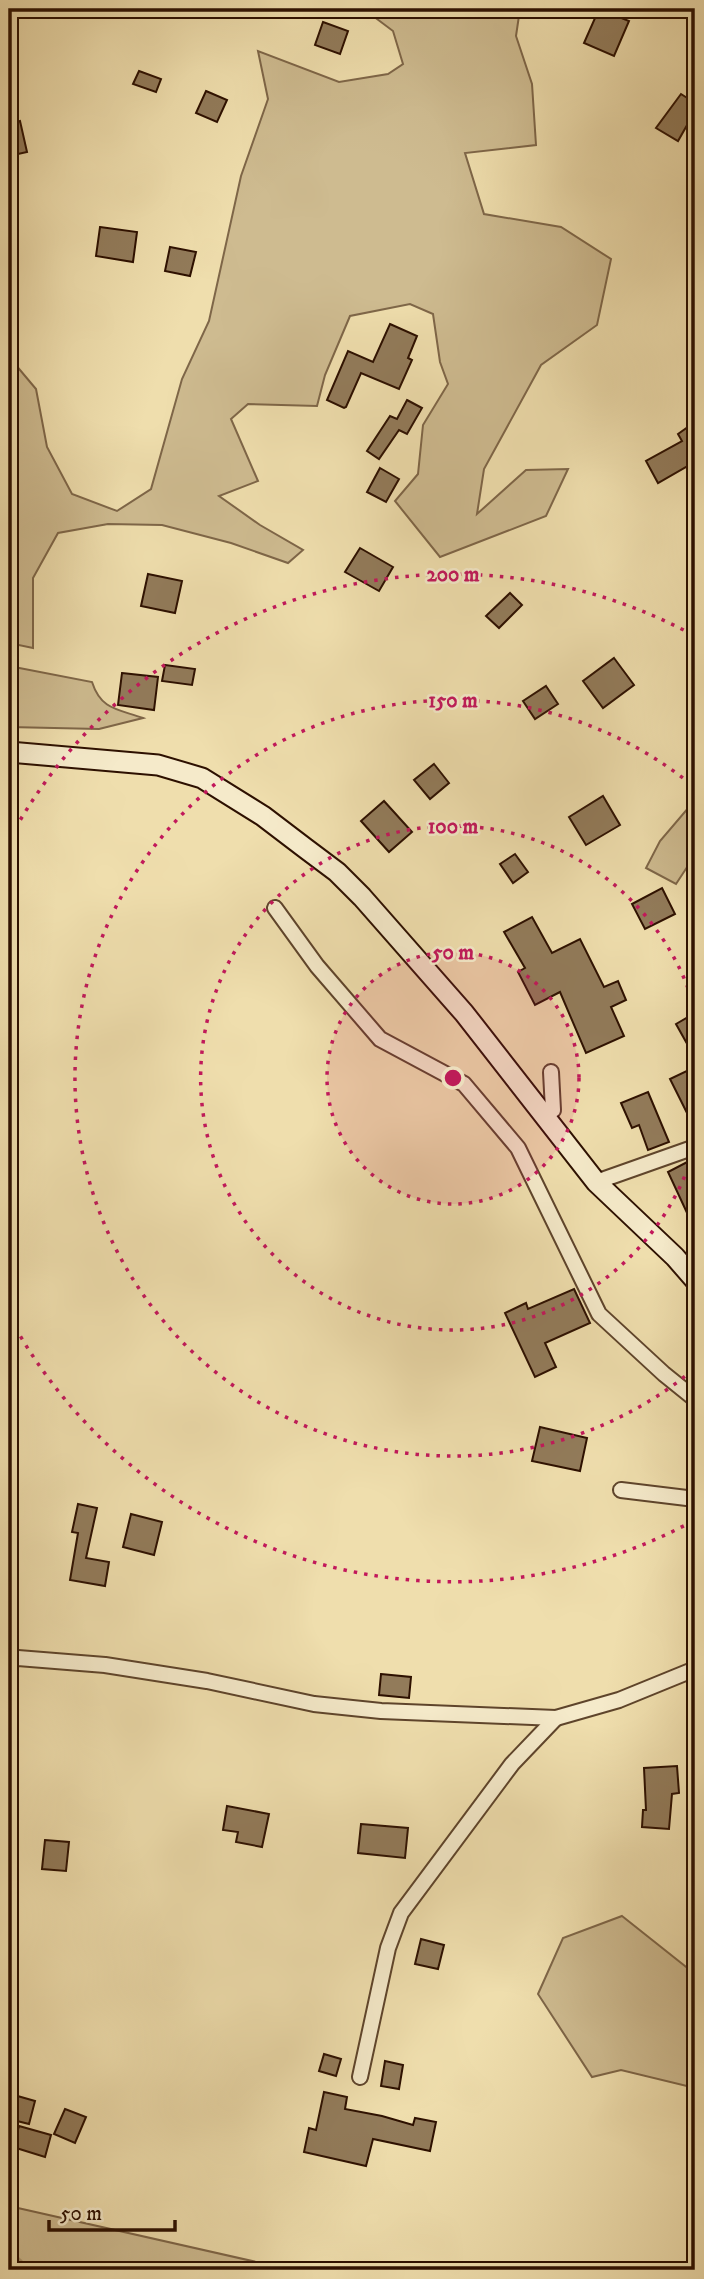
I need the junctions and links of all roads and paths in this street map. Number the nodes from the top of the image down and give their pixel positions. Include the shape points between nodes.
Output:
1 (9, 752) edge
2 (275, 908) dead end
3 (551, 1072) dead end
4 (543, 1116) junction
5 (695, 1146) edge
6 (596, 1182) junction
7 (695, 1280) edge
8 (695, 1399) edge
9 (621, 1490) dead end
10 (695, 1499) edge
11 (9, 1660) edge
12 (695, 1670) edge
13 (556, 1718) junction
14 (360, 2077) dead end

1 - 4 main road via 158,765 202,778 263,816 337,872 362,897 464,1013
2 - 8 street via 317,966 380,1039 464,1084 518,1148 599,1314
3 - 4 street via 553,1110
4 - 6 main road
5 - 6 street
6 - 7 main road
9 - 10 street
11 - 13 street via 105,1665 314,1704
12 - 13 street via 619,1700
13 - 14 street via 512,1764 401,1913 388,1948

